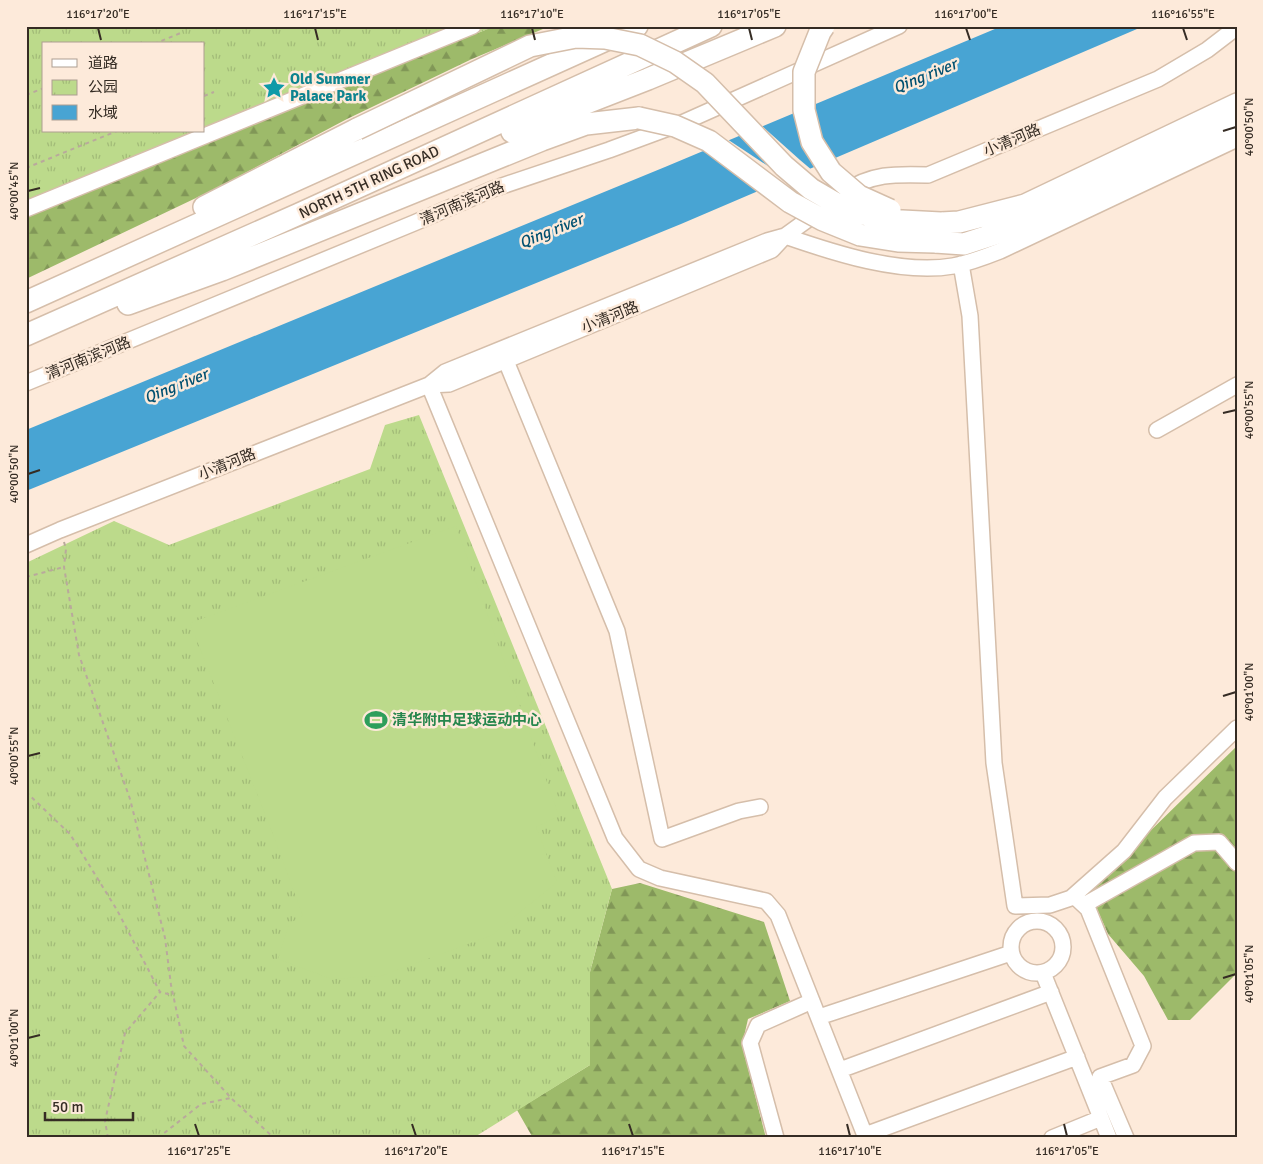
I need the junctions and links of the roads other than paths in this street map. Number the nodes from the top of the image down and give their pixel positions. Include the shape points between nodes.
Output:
1 (473, 26) edge
2 (637, 26) edge
3 (711, 26) edge
4 (775, 26) edge
5 (824, 26) edge
6 (899, 26) edge
7 (1237, 27) edge
8 (1237, 104) edge
9 (1237, 125) edge
10 (1237, 139) edge
11 (26, 209) edge
12 (299, 214) junction
13 (941, 223) junction
14 (785, 236) junction
15 (962, 264) junction
16 (26, 298) edge
17 (26, 302) edge
18 (26, 335) edge
19 (26, 340) edge
20 (506, 361) junction
21 (26, 383) edge
22 (429, 385) junction
23 (1237, 385) edge
24 (1157, 430) dead end
25 (26, 545) edge
26 (1237, 728) edge
27 (760, 807) dead end
28 (1237, 863) edge
29 (1079, 900) junction
30 (1015, 906) junction
31 (1024, 924) junction
32 (1011, 953) junction
33 (1043, 973) junction
34 (1051, 992) junction
35 (812, 1001) junction
36 (819, 1017) junction
37 (1077, 1057) junction
38 (840, 1070) junction
39 (1101, 1118) junction
40 (866, 1136) edge
41 (776, 1138) edge
42 (1052, 1138) edge
43 (1109, 1138) edge
44 (1126, 1138) edge

1 - 11 street
2 - 17 highway, NORTH 5TH RING ROAD
3 - 12 highway, NORTH 5TH RING ROAD
4 - 12 highway via 648,79
5 - 13 highway, bridge via 804,72 804,110 812,142 831,172 860,196 886,210
6 - 21 street, 清河南滨河路 via 682,123 493,189
7 - 14 street, 小清河路 via 1158,80 938,171 928,175 891,174 856,184
8 - 13 highway via 1025,204 958,222
9 - 19 highway, bridge via 1001,232 964,244 898,241 860,235 823,220 790,202 709,141 675,126 639,118 586,124 222,270
10 - 15 street via 1000,251
12 - 18 highway, NORTH 5TH RING ROAD
13 - 16 highway, bridge via 883,220 842,207 811,189 784,166 705,83 675,62 640,45 605,38 576,37 530,46 357,129
14 - 15 street via 841,255 889,264 924,267
14 - 20 street, 小清河路 via 772,250
14 - 22 street, 小清河路 via 445,372
15 - 30 street via 970,316 994,763
20 - 22 street, 小清河路 via 449,384
20 - 27 street via 617,631 662,839 739,811
22 - 25 street, 小清河路
22 - 35 street via 614,838 639,869 660,878 766,901 778,915
23 - 24 street
26 - 29 street via 1166,798
28 - 29 street via 1219,842 1194,843
29 - 30 street
29 - 44 street via 1088,909 1143,1046 1133,1065 1100,1077
30 - 31 street
31 - 32 street via 1012,937
31 - 33 street via 1042,921 1051,925 1062,939 1061,957 1057,964
32 - 33 street via 1014,961 1026,972
32 - 36 street
33 - 34 street
34 - 37 street
34 - 38 street
35 - 36 street
35 - 41 street via 758,1025 750,1043
36 - 38 street
37 - 39 street
37 - 40 street
38 - 40 street
39 - 42 street
39 - 43 street

